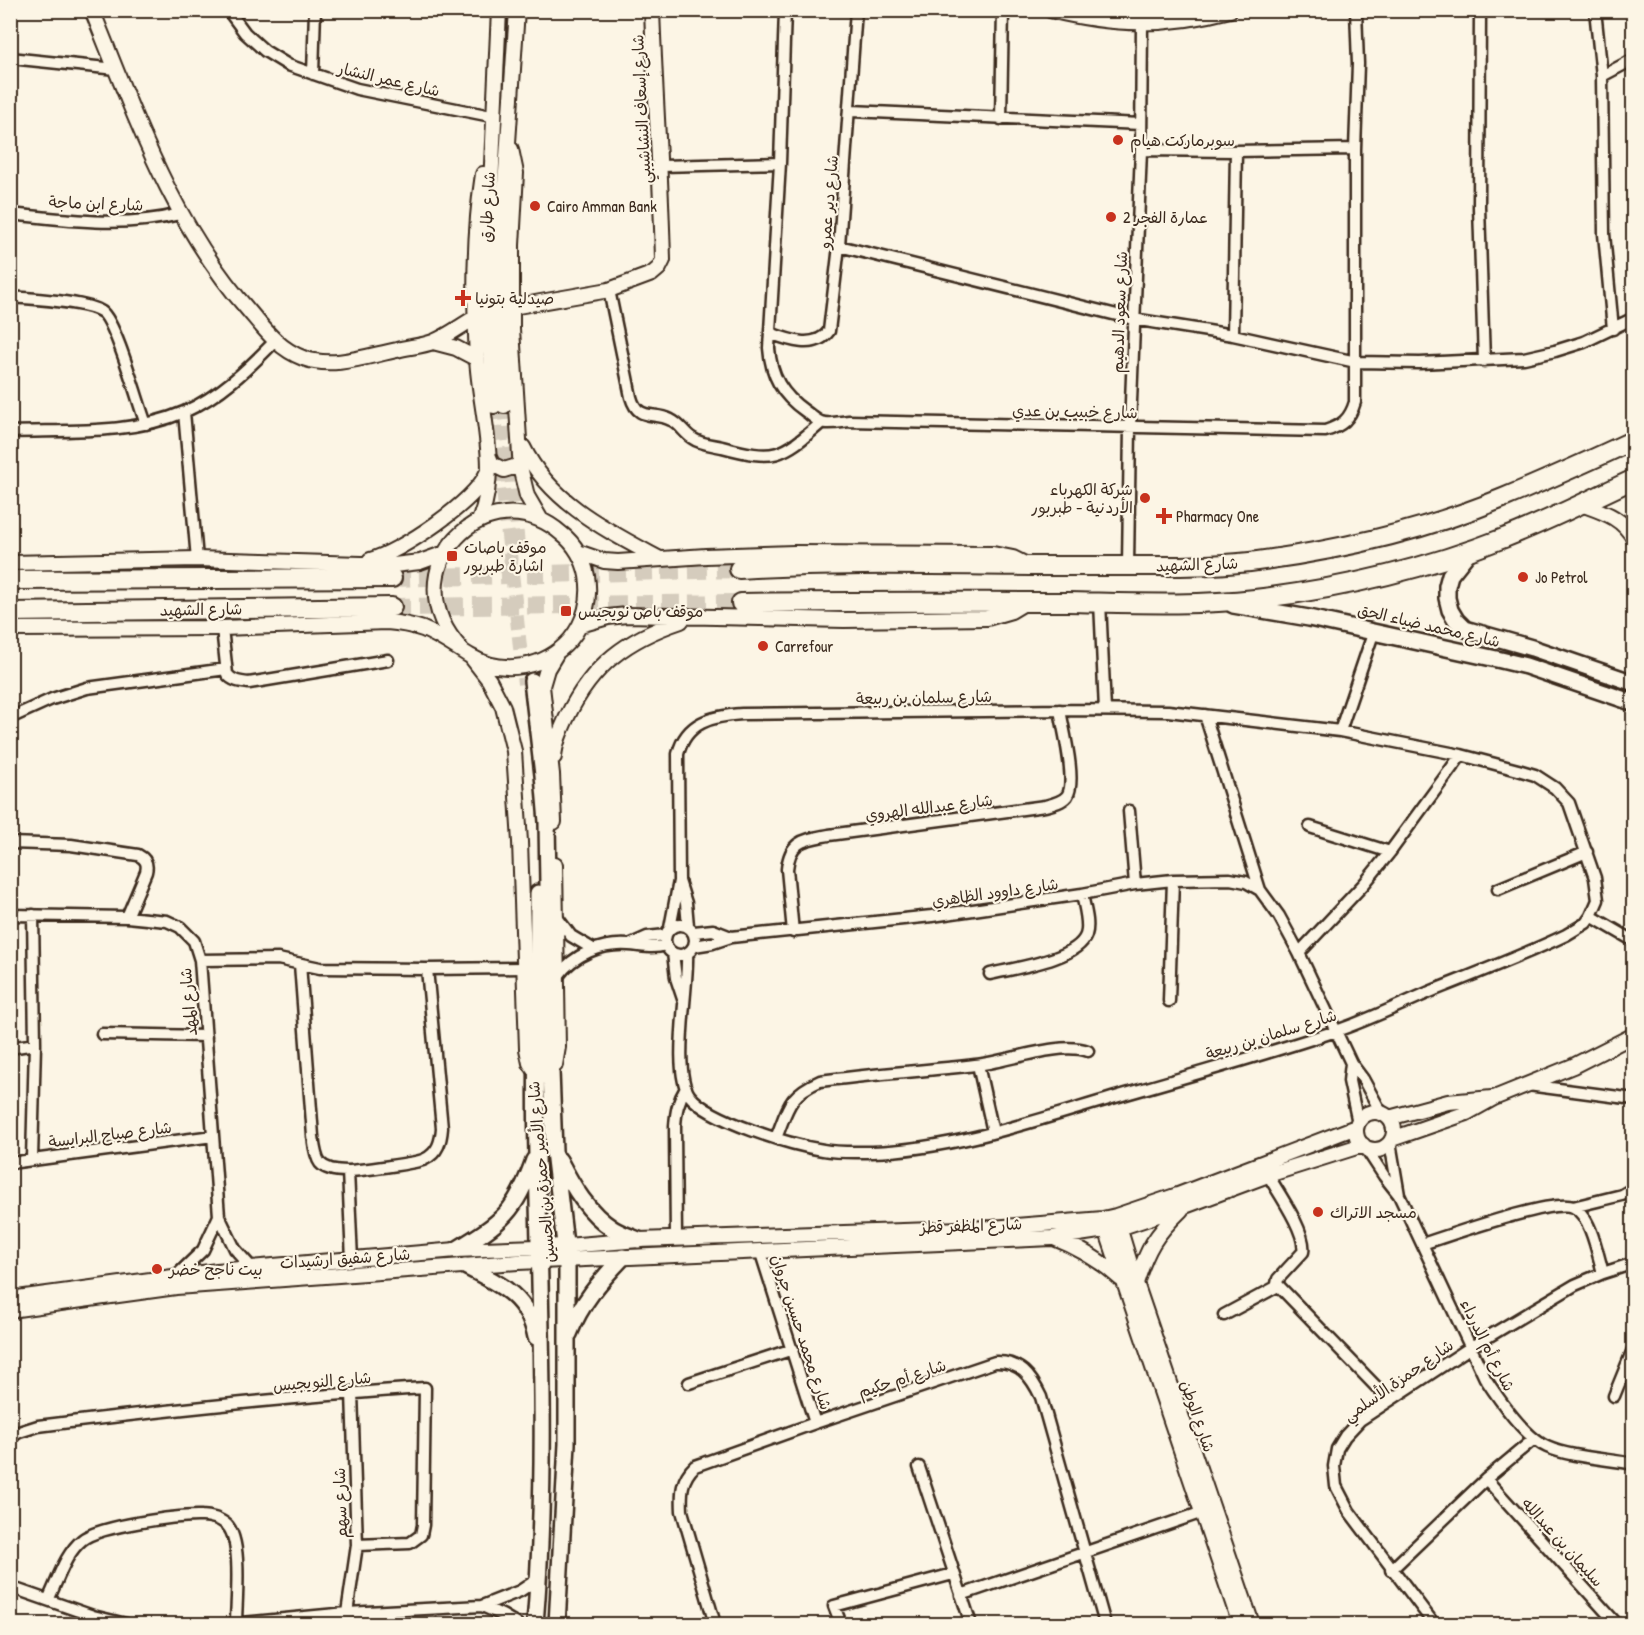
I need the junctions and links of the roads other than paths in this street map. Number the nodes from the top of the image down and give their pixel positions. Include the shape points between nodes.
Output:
1 (92, 10) edge
2 (228, 10) edge
3 (315, 10) edge
4 (499, 10) edge
5 (517, 10) edge
6 (652, 10) edge
7 (785, 10) edge
8 (856, 10) edge
9 (1004, 10) edge
10 (1050, 10) edge
11 (1230, 10) edge
12 (1356, 10) edge
13 (1480, 10) edge
14 (1595, 10) edge
15 (1142, 24) junction
16 (10, 58) edge
17 (1634, 59) edge
18 (116, 69) junction
19 (313, 74) junction
20 (1602, 75) junction
21 (850, 111) junction
22 (496, 117) junction
23 (1001, 119) junction
24 (1141, 124) junction
25 (508, 142) junction
26 (494, 147) junction
27 (1355, 148) junction
28 (1141, 150) junction
29 (1236, 151) junction
30 (780, 163) junction
31 (661, 166) junction
32 (10, 213) edge
33 (180, 214) junction
34 (840, 246) junction
35 (609, 290) junction
36 (10, 297) edge
37 (512, 307) junction
38 (476, 317) junction
39 (1634, 318) edge
40 (1133, 319) junction
41 (1613, 329) junction
42 (770, 333) junction
43 (1233, 335) junction
44 (274, 341) junction
45 (433, 342) junction
46 (477, 359) junction
47 (1484, 361) junction
48 (1356, 362) junction
49 (184, 412) junction
50 (821, 423) junction
51 (146, 424) junction
52 (1130, 427) junction
53 (10, 432) edge
54 (1634, 440) edge
55 (520, 442) junction
56 (521, 460) junction
57 (489, 463) junction
58 (1634, 479) edge
59 (1581, 504) junction
60 (540, 520) junction
61 (479, 521) junction
62 (1634, 539) edge
63 (1470, 550) junction
64 (578, 552) junction
65 (445, 553) junction
66 (197, 559) junction
67 (660, 559) junction
68 (10, 563) edge
69 (356, 563) junction
70 (1128, 566) junction
71 (1029, 567) junction
72 (739, 568) tunnel mouth
73 (392, 578) tunnel mouth
74 (10, 580) edge
75 (1026, 602) junction
76 (1212, 602) junction
77 (741, 603) tunnel mouth
78 (1100, 603) junction
79 (392, 607) tunnel mouth
80 (10, 612) edge
81 (690, 618) junction
82 (580, 625) junction
83 (222, 628) junction
84 (10, 629) edge
85 (1374, 631) junction
86 (1532, 648) junction
87 (466, 652) junction
88 (556, 654) junction
89 (388, 660) dead end
90 (1526, 666) junction
91 (226, 669) junction
92 (528, 683) tunnel mouth
93 (1634, 683) edge
94 (1634, 703) edge
95 (1060, 710) junction
96 (1105, 710) junction
97 (1205, 716) junction
98 (10, 718) edge
99 (1340, 731) junction
100 (1461, 755) junction
101 (552, 774) junction
102 (1129, 811) dead end
103 (1310, 827) dead end
104 (10, 843) edge
105 (1390, 852) junction
106 (1587, 852) junction
107 (679, 880) junction
108 (1173, 880) junction
109 (1135, 884) junction
110 (1498, 889) dead end
111 (1260, 890) junction
112 (1082, 894) junction
113 (10, 915) edge
114 (33, 915) junction
115 (556, 916) junction
116 (1592, 916) junction
117 (127, 917) junction
118 (691, 929) junction
119 (793, 932) junction
120 (731, 937) junction
121 (669, 940) junction
122 (1634, 941) edge
123 (593, 949) junction
124 (691, 950) junction
125 (1299, 953) junction
126 (200, 960) junction
127 (300, 964) junction
128 (525, 968) junction
129 (427, 969) junction
130 (990, 974) dead end
131 (558, 976) junction
132 (1169, 1001) dead end
133 (684, 1002) junction
134 (1336, 1031) junction
135 (102, 1034) dead end
136 (1634, 1035) edge
137 (206, 1036) junction
138 (35, 1044) junction
139 (10, 1048) edge
140 (1088, 1051) dead end
141 (1351, 1064) junction
142 (978, 1065) junction
143 (544, 1072) junction
144 (1527, 1085) junction
145 (686, 1088) junction
146 (1494, 1098) junction
147 (1634, 1099) edge
148 (1385, 1116) junction
149 (1357, 1125) junction
150 (993, 1132) junction
151 (213, 1136) junction
152 (776, 1138) junction
153 (1391, 1141) junction
154 (1364, 1146) junction
155 (554, 1151) junction
156 (537, 1152) junction
157 (32, 1159) junction
158 (10, 1163) edge
159 (348, 1171) junction
160 (1268, 1175) junction
161 (1634, 1188) edge
162 (1400, 1195) junction
163 (1185, 1206) junction
164 (1573, 1207) junction
165 (219, 1216) junction
166 (1111, 1223) junction
167 (1052, 1238) junction
168 (639, 1240) junction
169 (676, 1240) junction
170 (1422, 1244) junction
171 (456, 1250) junction
172 (760, 1250) junction
173 (566, 1253) junction
174 (539, 1254) junction
175 (623, 1257) junction
176 (352, 1260) junction
177 (1634, 1263) edge
178 (465, 1266) junction
179 (251, 1267) junction
180 (1603, 1273) junction
181 (176, 1282) junction
182 (1130, 1282) junction
183 (1278, 1286) junction
184 (10, 1299) edge
185 (10, 1310) edge
186 (1224, 1315) dead end
187 (567, 1339) junction
188 (1471, 1347) junction
189 (1634, 1347) edge
190 (792, 1348) junction
191 (541, 1361) junction
192 (689, 1383) dead end
193 (352, 1392) junction
194 (1614, 1396) dead end
195 (1389, 1400) junction
196 (815, 1423) junction
197 (10, 1438) edge
198 (1534, 1439) junction
199 (1634, 1464) edge
200 (919, 1467) dead end
201 (1486, 1479) junction
202 (1203, 1512) junction
203 (357, 1545) junction
204 (1086, 1553) junction
205 (1391, 1570) junction
206 (953, 1574) junction
207 (538, 1579) junction
208 (10, 1587) edge
209 (961, 1595) junction
210 (48, 1600) junction
211 (482, 1606) junction
212 (347, 1612) junction
213 (126, 1624) edge
214 (231, 1624) edge
215 (236, 1624) edge
216 (517, 1624) edge
217 (535, 1624) edge
218 (557, 1624) edge
219 (715, 1624) edge
220 (841, 1624) edge
221 (971, 1624) edge
222 (1105, 1624) edge
223 (1240, 1624) edge
224 (1252, 1624) edge
225 (1434, 1624) edge
226 (1617, 1624) edge

1 - 18 street
2 - 19 street, شارع عمر النشار via 265,51
3 - 19 street
4 - 22 street, شارع طارق
5 - 25 street, شارع طارق
6 - 31 street, شارع إسعاف النشاشيبي
7 - 30 street
8 - 21 street, شارع دير عمرو
9 - 23 street
10 - 15 street
11 - 15 street
12 - 27 street, شارع خبيب بن عدي
13 - 47 street via 1479,207
14 - 20 street
15 - 24 street, شارع سعود الدهيم
16 - 18 street
17 - 20 street
18 - 33 street
19 - 22 street, شارع عمر النشار via 357,89
20 - 41 street via 1604,234
21 - 23 street
21 - 34 street, شارع دير عمرو
22 - 26 street, شارع طارق
23 - 24 street
24 - 28 street, شارع سعود الدهيم
25 - 26 street, شارع طارق via 501,246 499,406 488,306
25 - 37 street via 516,172
26 - 38 street via 487,159 482,185
27 - 29 street
27 - 48 street, شارع خبيب بن عدي
28 - 29 street
28 - 40 street, شارع سعود الدهيم
29 - 43 street
30 - 31 street
30 - 42 street
31 - 35 street, شارع إسعاف النشاشيبي via 663,260 652,274
32 - 33 street, شارع ابن ماجة via 118,222
33 - 44 street via 222,279
34 - 40 street
34 - 42 street, شارع دير عمرو via 829,331 810,342
35 - 37 street, شارع إسعاف النشاشيبي
35 - 50 street via 631,397 638,411 672,420 696,441 755,456 781,453
36 - 51 street via 82,305 103,313 113,329
37 - 55 street
38 - 45 street
38 - 46 street
39 - 41 street
40 - 43 street
40 - 52 street, شارع سعود الدهيم
41 - 47 street via 1555,351
42 - 50 street via 770,363 775,378 793,403
43 - 48 street
44 - 45 street via 306,359 322,362
44 - 49 street via 228,386
45 - 46 street
46 - 57 street
47 - 48 street
48 - 52 street, شارع خبيب بن عدي via 1355,402 1345,423 1336,428 1325,431
49 - 51 street
49 - 66 street
50 - 52 street, شارع خبيب بن عدي
51 - 53 street via 115,429
52 - 70 street, شارع سعود الدهيم
54 - 70 highway, شارع الشهيد via 1502,499 1380,538 1250,562
55 - 56 street
55 - 67 street via 536,471 561,498
56 - 57 street via 504,470
56 - 60 street via 526,492
57 - 61 street via 488,491
57 - 69 street via 474,494 408,543 387,555
58 - 59 highway
59 - 62 street via 1621,522
59 - 63 highway
60 - 61 street via 509,514
60 - 64 street via 562,533
61 - 65 street via 460,534
63 - 76 highway via 1382,576 1255,599
63 - 86 main road, شارع محمد ضياء الحق via 1450,575 1447,586 1456,620 1465,629
64 - 67 street via 618,562
64 - 82 street via 588,588
65 - 69 street via 407,564
65 - 87 street via 435,581 435,596 442,625
66 - 68 street
66 - 69 street
67 - 71 street via 794,553 993,554 1013,558
70 - 71 highway, شارع الشهيد
71 - 72 highway, شارع الشهيد
73 - 74 highway, شارع الشهيد
75 - 77 highway
75 - 78 highway
75 - 81 street via 987,618
76 - 78 highway
76 - 85 main road, شارع محمد ضياء الحق
78 - 96 street
79 - 80 highway, شارع الشهيد
81 - 82 street via 615,616
81 - 101 street via 620,649 585,684 554,748
82 - 88 street
83 - 84 street
83 - 87 street via 387,622 424,629
83 - 91 street
85 - 90 main road, شارع محمد ضياء الحق
85 - 99 street
86 - 90 main road
86 - 93 main road, شارع محمد ضياء الحق
87 - 88 street via 498,666 513,667
87 - 128 street via 496,693 512,735
88 - 101 street via 546,669 542,686
89 - 91 street via 249,682 230,678
90 - 94 main road, شارع محمد ضياء الحق
91 - 98 street via 87,688
92 - 143 main road, شارع الأمير حمزة بن الحسين via 539,728 547,822
95 - 96 street, شارع سلمان بن ربيعة
95 - 107 street, شارع سلمان بن ربيعة via 742,714 720,715 704,721 681,741 678,754
95 - 119 street, شارع عبدالله الهروي via 1071,787 1066,797 1045,806 804,840 794,845 788,860
96 - 97 street, شارع سلمان بن ربيعة
97 - 99 street, شارع سلمان بن ربيعة
97 - 111 street
99 - 100 street
100 - 105 street
100 - 106 street via 1535,775 1555,788 1569,803
101 - 115 street
102 - 109 street
103 - 105 street
104 - 117 street via 72,844 143,857 146,872
105 - 125 street
106 - 110 street
106 - 116 street via 1598,900
107 - 118 street, شارع سلمان بن ربيعة
107 - 121 street, شارع سلمان بن ربيعة
108 - 109 street, شارع داوود الظاهري
108 - 111 street, شارع داوود الظاهري via 1230,879
108 - 132 street
109 - 112 street, شارع داوود الظاهري
111 - 125 street
112 - 119 street, شارع داوود الظاهري
112 - 130 street via 1087,928 1078,947 1055,958
113 - 114 street, شارع المهد
114 - 117 street, شارع المهد
114 - 138 street
115 - 123 street via 571,936
115 - 131 street
116 - 122 street
116 - 134 street, شارع سلمان بن ربيعة via 1551,942
117 - 126 street, شارع المهد via 167,921 180,927 194,941
118 - 120 street, شارع داوود الظاهري via 713,930
118 - 121 street, شارع داوود الظاهري via 679,925
118 - 124 street, شارع سلمان بن ربيعة via 696,939
119 - 120 street, شارع داوود الظاهري
120 - 124 street, شارع داوود الظاهري
121 - 123 street via 647,937 629,945
121 - 124 street, شارع داوود الظاهري
121 - 133 street, شارع سلمان بن ربيعة
123 - 131 street via 572,961
124 - 133 street, شارع سلمان بن ربيعة
125 - 134 street
126 - 127 street via 278,959
126 - 137 street, شارع المهد
127 - 129 street via 320,968
127 - 159 street via 316,1153 329,1169
128 - 129 street
128 - 143 street via 527,1049 530,1063
129 - 159 street via 441,1140 424,1160
131 - 143 street via 558,1052 555,1064
133 - 145 street, شارع سلمان بن ربيعة via 682,1064
134 - 141 street
134 - 150 street, شارع سلمان بن ربيعة
135 - 137 street
136 - 144 street
137 - 151 street, شارع المهد
138 - 139 street
138 - 157 street
140 - 142 street via 1063,1048
141 - 148 street
141 - 149 street via 1349,1081
142 - 150 street
142 - 152 street via 820,1081 797,1093
143 - 155 main road, شارع الأمير حمزة بن الحسين
143 - 156 main road, شارع الأمير حمزة بن الحسين
144 - 146 street
144 - 147 street
145 - 152 street, شارع سلمان بن ربيعة via 709,1111
145 - 169 street via 676,1109
146 - 148 street via 1448,1102
146 - 153 street via 1454,1118
148 - 149 street via 1368,1114
148 - 153 street via 1394,1132
149 - 154 street via 1357,1137
149 - 166 street, شارع المظفر قطز
150 - 152 street, شارع سلمان بن ربيعة via 929,1146 873,1152 826,1151
151 - 157 street, شارع صياح البرايسة
151 - 165 street, شارع المهد
153 - 154 street via 1376,1150
153 - 162 street, شارع أم الدرداء
154 - 160 street, شارع المظفر قطز
154 - 162 street, شارع أم الدرداء
155 - 168 main road via 589,1208 614,1230
155 - 173 main road, شارع الأمير حمزة بن الحسين
156 - 171 main road via 513,1206 491,1229
156 - 174 main road, شارع الأمير حمزة بن الحسين
157 - 158 street, شارع صياح البرايسة
159 - 176 street
160 - 163 street, شارع المظفر قطز
160 - 183 street via 1294,1220 1304,1247 1277,1280
161 - 164 street via 1622,1195
162 - 170 street, شارع أم الدرداء
163 - 166 street, شارع المظفر قطز
163 - 182 street via 1150,1245
164 - 170 street via 1548,1206
164 - 180 street via 1589,1226
165 - 179 street, شارع المهد via 235,1249
165 - 181 street, شارع المهد via 203,1250
166 - 167 street, شارع المظفر قطز
166 - 169 street, شارع المظفر قطز
166 - 182 street, شارع الوطن
167 - 172 street, شارع المظفر قطز
167 - 182 street via 1094,1256
168 - 169 street, شارع المظفر قطز
168 - 173 street, شارع المظفر قطز
170 - 188 street, شارع أم الدرداء
171 - 174 street, شارع شفيق ارشيدات
171 - 176 street, شارع شفيق ارشيدات
172 - 175 street, شارع المظفر قطز
172 - 190 street, شارع محمد حسين جروان
173 - 174 street
173 - 175 street, شارع المظفر قطز
173 - 187 main road, شارع الأمير حمزة بن الحسين
174 - 178 street, شارع شفيق ارشيدات
174 - 191 main road, شارع الأمير حمزة بن الحسين
175 - 187 main road via 591,1292
176 - 179 street, شارع شفيق ارشيدات
177 - 180 street, شارع حمزة الأسلمي
178 - 181 street, شارع شفيق ارشيدات
178 - 191 main road via 515,1296 534,1329
179 - 181 street, شارع شفيق ارشيدات
180 - 188 street, شارع حمزة الأسلمي via 1575,1285
181 - 184 street, شارع شفيق ارشيدات
181 - 185 street, شارع شفيق ارشيدات
182 - 202 street, شارع الوطن
182 - 224 street, شارع الوطن
183 - 186 street
183 - 195 street
187 - 218 main road, شارع الأمير حمزة بن الحسين via 567,1444
188 - 195 street, شارع حمزة الأسلمي
188 - 198 street, شارع أم الدرداء via 1499,1401
189 - 194 street
190 - 192 street
190 - 196 street, شارع محمد حسين جروان
191 - 207 main road, شارع الأمير حمزة بن الحسين
193 - 197 street, شارع النويجيس via 38,1426
193 - 203 street, شارع سهم
193 - 203 street, شارع النويجيس via 425,1388 422,1535 410,1543
195 - 205 street, شارع حمزة الأسلمي via 1345,1436 1337,1449 1334,1466 1336,1486 1349,1511
196 - 204 street, شارع أم حكيم via 995,1362 1016,1365 1041,1397
196 - 219 street, شارع أم حكيم via 695,1466 686,1474 682,1511
198 - 199 street, شارع أم الدرداء via 1559,1451
198 - 201 street
200 - 206 street
201 - 205 street
201 - 226 street, سليمان بن عبدالله
202 - 204 street
202 - 223 street, شارع الوطن
203 - 212 street, شارع سهم
204 - 209 street
204 - 222 street, شارع أم حكيم
205 - 225 street, شارع حمزة الأسلمي
206 - 209 street
206 - 220 street via 834,1606
207 - 211 street via 520,1592
207 - 217 main road, شارع الأمير حمزة بن الحسين
208 - 210 street
209 - 221 street
210 - 213 street
210 - 215 street via 73,1549 84,1538 143,1523 202,1516 227,1525 234,1539
211 - 212 street
211 - 216 street
212 - 215 street
214 - 215 street

